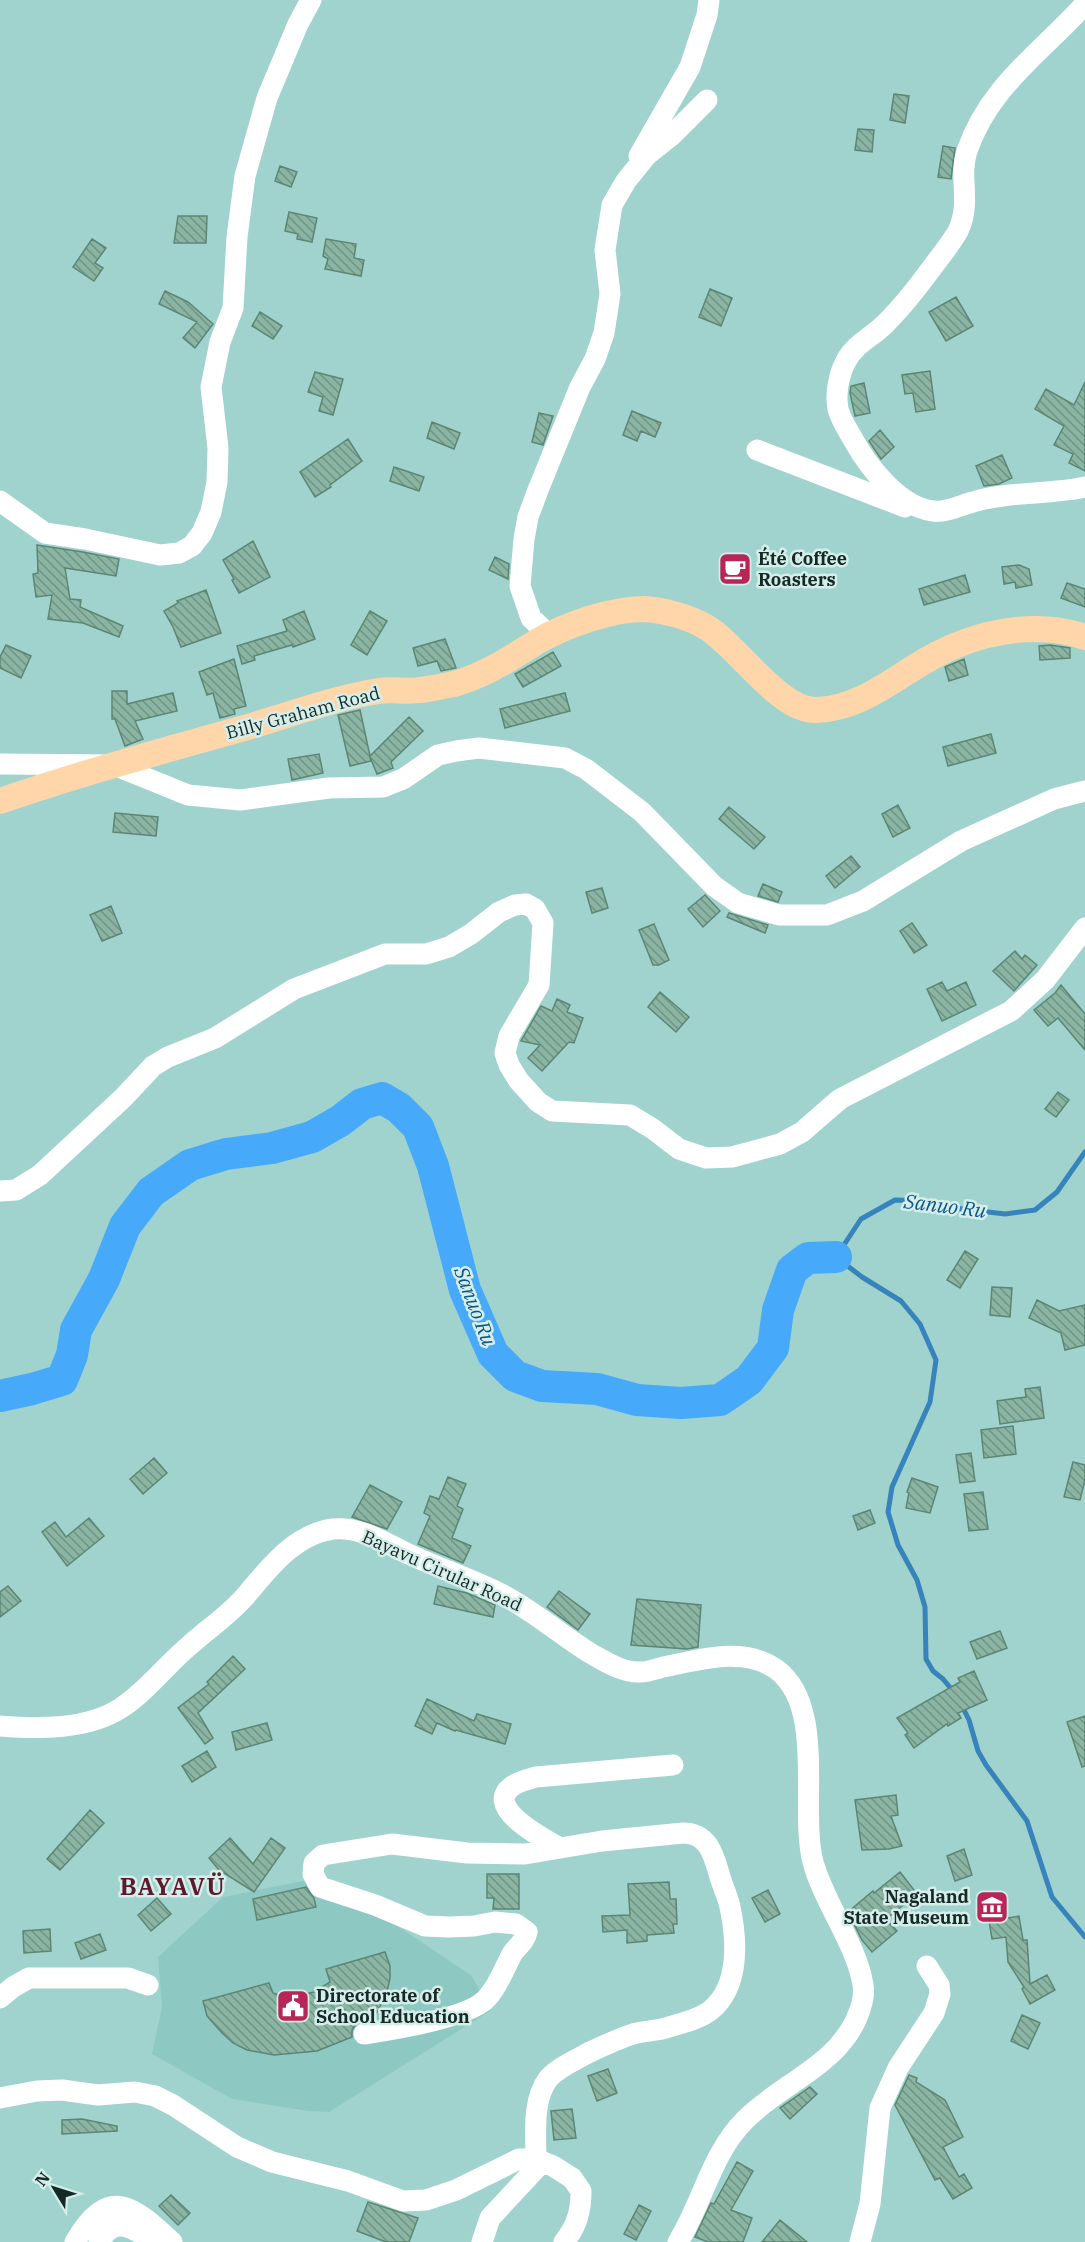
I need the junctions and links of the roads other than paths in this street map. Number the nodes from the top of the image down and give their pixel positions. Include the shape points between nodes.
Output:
1 (311, 0) edge
2 (709, 0) edge
3 (1085, 4) edge
4 (707, 100) dead end
5 (626, 181) junction
6 (757, 450) dead end
7 (1085, 487) edge
8 (0, 501) edge
9 (933, 511) junction
10 (549, 635) junction
11 (1085, 637) edge
12 (0, 764) edge
13 (114, 765) junction
14 (1085, 791) edge
15 (0, 801) edge
16 (1085, 928) edge
17 (0, 1191) edge
18 (3, 1727) edge
19 (673, 1765) dead end
20 (560, 1848) junction
21 (927, 1966) dead end
22 (148, 1985) dead end
23 (0, 1998) edge
24 (364, 2034) dead end
25 (0, 2098) edge
26 (539, 2161) junction
27 (75, 2242) edge
28 (99, 2242) edge
29 (156, 2242) edge
30 (172, 2242) edge
31 (482, 2242) edge
32 (564, 2242) edge
33 (678, 2242) edge
34 (860, 2242) edge

1 - 8 street via 267,98 245,176 237,237 236,290 211,387 218,448 217,482 212,512 202,533 192,546 179,553 160,555 45,533
2 - 5 street via 690,67
3 - 9 street via 1022,66 986,110 967,153 966,204 958,231 909,297 885,324 855,348 841,373 838,409 862,457 896,492
4 - 5 street via 647,155
5 - 10 street via 612,205 608,223 605,250 610,294 604,333 538,490 524,539 520,586 531,618
6 - 9 street via 898,506
7 - 9 street via 1014,493
10 - 11 main road, Billy Graham Road via 611,614 644,609 679,615 706,627 785,699 814,711 860,699 891,684 930,657 980,636 1035,630
10 - 13 main road, Billy Graham Road via 499,666 456,683 420,690 379,691
12 - 13 street
13 - 14 street via 188,795 240,800 329,788 383,787 403,779 438,755 467,749 565,758 642,812 714,886 738,903 779,915 827,915 863,901 961,841 1054,799
13 - 15 main road, Billy Graham Road
16 - 17 street via 1045,980 1011,1011 840,1099 802,1132 780,1144 732,1157 706,1158 679,1149 630,1114 552,1111 519,1081 505,1053 509,1036 539,985 543,923 535,909 526,904 515,905 449,947 426,954 371,958 294,989 215,1038 168,1057 153,1066 40,1175 16,1190
18 - 33 street, Bayavu Cirular Road via 75,1725 102,1719 123,1707 192,1643 230,1614 281,1556 300,1541 331,1529 370,1535 498,1592 620,1668 640,1672 734,1656 761,1660 780,1671 804,1712 812,1859 858,1966 864,1997 852,2029 840,2043 812,2070 746,2118 729,2139
19 - 20 street via 536,1777 508,1790 504,1799 512,1816
20 - 24 street via 525,1854 467,1853 392,1844 323,1855 314,1863 313,1874 320,1887 425,1926 448,1928 495,1922 516,1924 526,1932 525,1941 513,1953 503,1977 486,2000 460,2013
20 - 26 street via 693,1833 712,1852 735,1939 729,1988 709,2011 597,2049 549,2078 536,2115
21 - 34 street via 940,1994 934,2013 898,2068 880,2108 870,2204
22 - 23 street via 128,1978 29,1978
25 - 26 street via 62,2090 155,2096 263,2159 348,2181 403,2201 426,2200 456,2190 508,2162
26 - 31 street via 490,2218
26 - 32 street via 572,2178 581,2192 574,2230
27 - 30 street via 99,2211 112,2205 134,2210
28 - 29 street via 112,2227 122,2226

